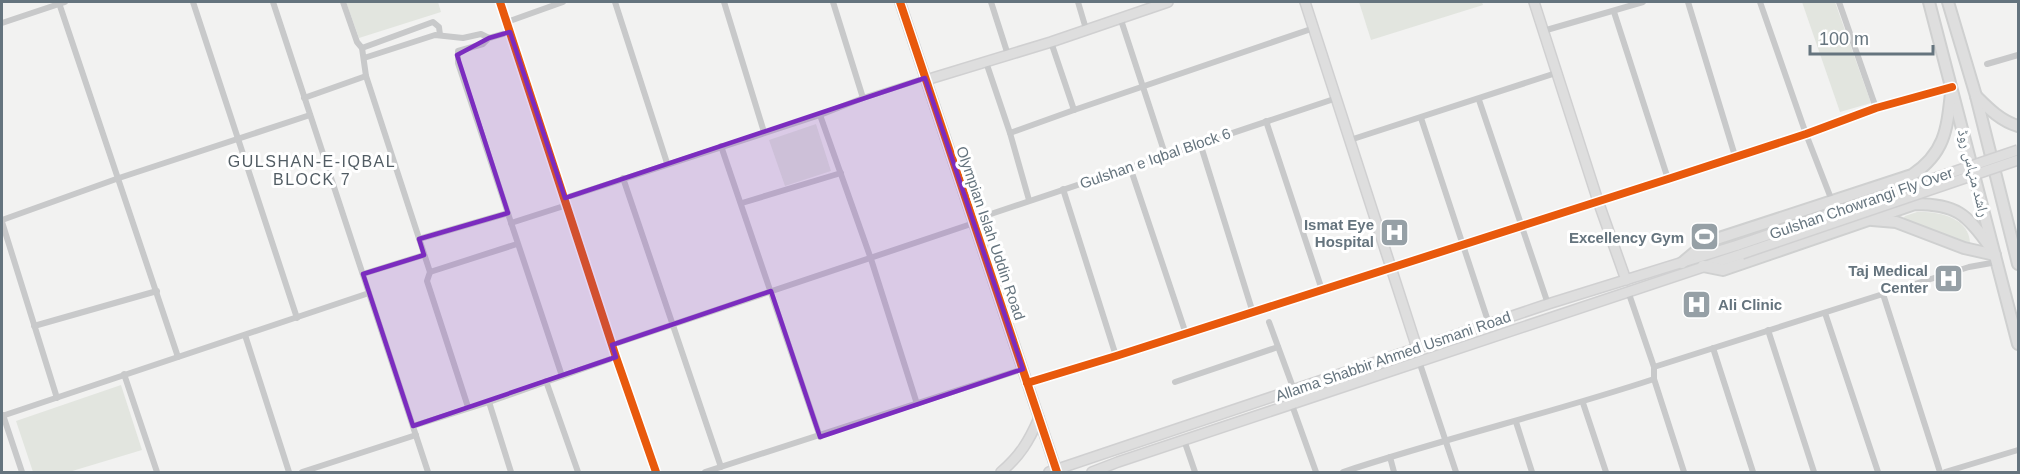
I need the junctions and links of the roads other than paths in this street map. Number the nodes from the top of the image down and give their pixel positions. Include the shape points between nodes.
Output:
1 (62, 2) edge
2 (193, 2) edge
3 (273, 2) edge
4 (343, 2) edge
5 (500, 2) edge
6 (562, 2) edge
7 (615, 2) edge
8 (724, 2) edge
9 (833, 2) edge
10 (900, 2) edge
11 (991, 2) edge
12 (1078, 2) edge
13 (1305, 2) edge
14 (1534, 2) edge
15 (1643, 2) edge
16 (1688, 2) edge
17 (1760, 2) edge
18 (1839, 2) edge
19 (1929, 2) edge
20 (1948, 2) edge
21 (1162, 3) edge
22 (50, 4) edge
23 (1614, 12) junction
24 (1120, 17) junction
25 (507, 22) junction
26 (2, 23) edge
27 (1314, 28) junction
28 (1086, 29) junction
29 (1543, 31) junction
30 (510, 32) junction
31 (440, 35) junction
32 (489, 38) junction
33 (1051, 42) junction
34 (362, 48) junction
35 (1008, 55) junction
36 (2019, 56) edge
37 (364, 58) junction
38 (986, 62) junction
39 (1987, 64) dead end
40 (1556, 73) junction
41 (366, 76) junction
42 (925, 79) junction
43 (1143, 87) junction
44 (1952, 87) junction
45 (1976, 96) junction
46 (304, 98) junction
47 (1337, 98) junction
48 (863, 99) junction
49 (1479, 100) junction
50 (1876, 108) junction
51 (1074, 110) junction
52 (820, 115) junction
53 (310, 116) junction
54 (1421, 118) junction
55 (1266, 121) junction
56 (2019, 126) edge
57 (764, 132) junction
58 (1010, 133) junction
59 (1806, 134) junction
60 (237, 140) junction
61 (1350, 140) junction
62 (1200, 143) junction
63 (721, 146) junction
64 (2019, 150) edge
65 (1166, 154) junction
66 (1735, 156) junction
67 (2019, 160) edge
68 (667, 163) junction
69 (1131, 167) junction
70 (841, 172) junction
71 (119, 178) junction
72 (623, 178) junction
73 (1668, 179) junction
74 (1063, 189) junction
75 (565, 198) junction
76 (1029, 200) junction
77 (1598, 201) junction
78 (1832, 201) junction
79 (742, 203) junction
80 (567, 205) junction
81 (508, 213) junction
82 (1867, 220) junction
83 (2, 221) edge
84 (973, 221) junction
85 (511, 223) junction
86 (1521, 225) junction
87 (419, 239) junction
88 (517, 244) junction
89 (1463, 245) junction
90 (1740, 249) junction
91 (423, 255) junction
92 (1996, 258) junction
93 (871, 259) junction
94 (1682, 263) junction
95 (2019, 264) edge
96 (1703, 266) junction
97 (1391, 268) junction
98 (430, 272) junction
99 (363, 273) junction
100 (1626, 280) junction
101 (1322, 290) junction
102 (157, 291) junction
103 (771, 291) junction
104 (1628, 291) junction
105 (369, 293) junction
106 (1883, 294) junction
107 (1548, 304) junction
108 (1253, 313) junction
109 (1825, 313) junction
110 (297, 318) junction
111 (1269, 322) dead end
112 (1488, 324) junction
113 (674, 325) junction
114 (34, 326) junction
115 (1768, 330) junction
116 (1186, 333) junction
117 (245, 334) junction
118 (2019, 344) edge
119 (612, 345) junction
120 (1278, 347) junction
121 (1417, 348) junction
122 (1713, 348) junction
123 (1116, 356) junction
124 (178, 357) junction
125 (616, 357) junction
126 (1419, 361) junction
127 (1654, 367) junction
128 (1023, 369) junction
129 (124, 374) junction
130 (562, 376) junction
131 (1654, 379) junction
132 (546, 381) junction
133 (1175, 382) dead end
134 (1027, 383) junction
135 (1293, 390) junction
136 (57, 398) junction
137 (489, 402) junction
138 (1583, 403) junction
139 (917, 404) junction
140 (1293, 405) junction
141 (468, 407) junction
142 (2, 416) edge
143 (1039, 418) junction
144 (1516, 422) junction
145 (414, 426) junction
146 (416, 435) junction
147 (820, 437) junction
148 (1184, 440) junction
149 (1446, 442) junction
150 (2019, 450) edge
151 (1390, 457) junction
152 (721, 467) junction
153 (22, 472) edge
154 (157, 472) edge
155 (289, 472) edge
156 (302, 472) edge
157 (428, 472) edge
158 (511, 472) edge
159 (578, 472) edge
160 (656, 472) edge
161 (705, 472) edge
162 (1001, 472) edge
163 (1054, 472) edge
164 (1092, 472) edge
165 (1196, 472) edge
166 (1316, 472) edge
167 (1343, 472) edge
168 (1394, 472) edge
169 (1456, 472) edge
170 (1532, 472) edge
171 (1606, 472) edge
172 (1684, 472) edge
173 (1753, 472) edge
174 (1814, 472) edge
175 (1878, 472) edge
176 (1940, 472) edge
177 (1945, 472) edge

1 - 22 street
1 - 71 street
2 - 60 street
3 - 46 street
4 - 34 street
5 - 25 street
6 - 25 street
7 - 68 street
8 - 57 street
9 - 48 street
10 - 42 main road, Olympian Islah Uddin Road
11 - 35 street
12 - 28 street
13 - 27 main road
14 - 29 main road
15 - 23 street
16 - 66 street
17 - 59 street
18 - 50 street
19 - 44 main road, راشد منہاس روڈ
20 - 45 main road, راشد منہاس روڈ
21 - 24 main road
22 - 26 street
23 - 29 street
23 - 73 street
24 - 28 main road
24 - 43 street
25 - 30 street
27 - 43 street
27 - 47 main road
28 - 33 main road
29 - 40 main road
30 - 32 street
30 - 75 street
31 - 32 street via 463,38 481,34
31 - 34 street via 433,22
31 - 37 street
32 - 81 street via 483,44 458,51 457,55
33 - 35 main road
33 - 51 street
34 - 37 street
35 - 38 main road
36 - 39 street
37 - 41 street
38 - 42 main road
38 - 58 street
40 - 49 street
40 - 77 main road
41 - 46 street
41 - 87 street
42 - 48 street
42 - 84 main road, Olympian Islah Uddin Road
43 - 51 street
43 - 65 street
44 - 50 street
44 - 78 main road via 1944,138 1923,168
44 - 92 main road, راشد منہاس روڈ
45 - 56 main road via 1990,110
45 - 95 main road, راشد منہاس روڈ
46 - 53 street
47 - 55 street, Gulshan e Iqbal Block 6
47 - 61 main road
48 - 52 street
49 - 54 street
49 - 86 street
50 - 59 street
51 - 58 street
52 - 57 street
52 - 70 street
53 - 60 street
53 - 99 street
54 - 61 street
54 - 89 street
55 - 62 street, Gulshan e Iqbal Block 6
55 - 101 street
57 - 63 street
58 - 76 street
59 - 66 street
59 - 78 street
60 - 71 street
60 - 110 street
61 - 97 main road
62 - 65 street, Gulshan e Iqbal Block 6
62 - 108 street
63 - 68 street
63 - 79 street
64 - 90 main road, Gulshan Chowrangi Fly Over, bridge
65 - 69 street, Gulshan e Iqbal Block 6
66 - 73 street
67 - 90 main road, Gulshan Chowrangi Fly Over, bridge
68 - 72 street
69 - 74 street, Gulshan e Iqbal Block 6
69 - 116 street
70 - 79 street
70 - 93 street
71 - 83 street
71 - 102 street
72 - 75 street
72 - 113 street
73 - 77 street
74 - 76 street, Gulshan e Iqbal Block 6
74 - 123 street
75 - 80 street
76 - 84 street, Gulshan e Iqbal Block 6
77 - 86 street
77 - 100 main road
78 - 94 main road via 1707,242
79 - 103 street
80 - 85 street
80 - 119 street
81 - 85 street
81 - 87 street
82 - 92 main road via 1896,222
82 - 92 main road via 1915,204 1954,209 1971,221
82 - 96 main road via 1724,270
83 - 114 street
84 - 93 street, Gulshan e Iqbal Block 6
84 - 128 main road, Olympian Islah Uddin Road
85 - 88 street
86 - 89 street
86 - 107 street
87 - 91 street
88 - 98 street
88 - 130 street
89 - 97 street
89 - 112 street
90 - 94 main road, Allama Shabbir Ahmed Usmani Road
90 - 96 main road, Allama Shabbir Ahmed Usmani Road
91 - 98 street
91 - 99 street
92 - 106 street
92 - 118 main road, راشد منہاس روڈ
93 - 103 street, Gulshan e Iqbal Block 6
93 - 139 street
94 - 100 main road, Allama Shabbir Ahmed Usmani Road
96 - 104 main road, Allama Shabbir Ahmed Usmani Road
97 - 101 street
97 - 121 main road
98 - 141 street via 427,281
99 - 105 street
100 - 107 main road, Allama Shabbir Ahmed Usmani Road
101 - 108 street
102 - 114 street
102 - 124 street
103 - 113 street, Gulshan e Iqbal Block 6
103 - 147 street
104 - 126 main road, Allama Shabbir Ahmed Usmani Road
104 - 127 street
105 - 110 street
105 - 145 street
106 - 109 street
106 - 176 street
107 - 112 main road, Allama Shabbir Ahmed Usmani Road
108 - 116 street
109 - 115 street
109 - 175 street
110 - 117 street
111 - 120 street
112 - 121 main road, Allama Shabbir Ahmed Usmani Road
113 - 119 street, Gulshan e Iqbal Block 6
113 - 152 street
114 - 136 street
115 - 122 street
115 - 174 street
116 - 123 street
117 - 124 street
117 - 155 street
119 - 125 street
120 - 133 street
120 - 135 street
121 - 135 main road, Allama Shabbir Ahmed Usmani Road
122 - 127 street
122 - 173 street
123 - 134 street
124 - 129 street
125 - 130 street
125 - 160 street
126 - 140 main road, Allama Shabbir Ahmed Usmani Road
126 - 149 street
127 - 131 street
128 - 134 main road, Olympian Islah Uddin Road
128 - 139 street
129 - 136 street
129 - 154 street
130 - 132 street
131 - 138 street
131 - 172 street
132 - 137 street
132 - 159 street
134 - 143 main road, Olympian Islah Uddin Road
135 - 163 main road, Allama Shabbir Ahmed Usmani Road
136 - 142 street
137 - 141 street
137 - 158 street
138 - 144 street
138 - 171 street
139 - 147 street
140 - 148 main road, Allama Shabbir Ahmed Usmani Road
140 - 166 street
141 - 145 street
142 - 153 street
143 - 162 main road via 1029,442
143 - 163 main road, Olympian Islah Uddin Road
144 - 149 street
144 - 170 street
145 - 146 street
146 - 156 street
146 - 157 street
147 - 152 street
148 - 164 main road, Allama Shabbir Ahmed Usmani Road
148 - 165 street
149 - 151 street
149 - 169 street
150 - 177 street
151 - 167 street
151 - 168 street
152 - 161 street

